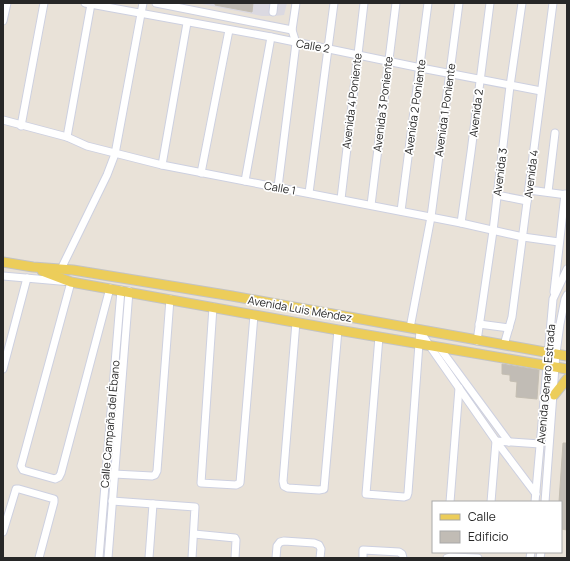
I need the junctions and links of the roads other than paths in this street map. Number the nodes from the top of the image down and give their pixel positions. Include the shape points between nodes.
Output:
1 (7, 3) edge
2 (44, 3) edge
3 (143, 3) edge
4 (156, 3) edge
5 (274, 3) edge
6 (296, 3) edge
7 (334, 3) edge
8 (364, 3) edge
9 (396, 3) edge
10 (428, 3) edge
11 (459, 3) edge
12 (490, 3) edge
13 (522, 3) edge
14 (553, 3) edge
15 (88, 4) edge
16 (273, 12) dead end
17 (141, 14) junction
18 (3, 21) edge
19 (187, 23) junction
20 (229, 30) junction
21 (292, 30) junction
22 (271, 37) junction
23 (296, 43) junction
24 (329, 49) junction
25 (358, 55) junction
26 (389, 62) junction
27 (421, 68) junction
28 (450, 74) junction
29 (480, 80) junction
30 (510, 86) junction
31 (541, 91) junction
32 (3, 120) edge
33 (21, 126) junction
34 (555, 133) dead end
35 (67, 137) junction
36 (115, 154) junction
37 (162, 165) junction
38 (201, 173) junction
39 (245, 181) junction
40 (278, 187) junction
41 (529, 190) junction
42 (548, 192) junction
43 (309, 193) junction
44 (497, 195) junction
45 (566, 195) edge
46 (341, 199) junction
47 (527, 201) junction
48 (370, 205) junction
49 (401, 211) junction
50 (431, 217) junction
51 (460, 223) junction
52 (493, 231) junction
53 (523, 237) junction
54 (563, 241) edge
55 (3, 262) edge
56 (33, 267) junction
57 (61, 269) junction
58 (567, 269) edge
59 (3, 276) edge
60 (27, 278) junction
61 (71, 282) junction
62 (110, 288) junction
63 (125, 291) junction
64 (567, 295) edge
65 (170, 299) junction
66 (553, 299) junction
67 (213, 307) junction
68 (254, 314) junction
69 (296, 322) junction
70 (479, 324) junction
71 (410, 328) junction
72 (509, 328) junction
73 (338, 330) junction
74 (420, 330) junction
75 (379, 337) junction
76 (477, 341) junction
77 (419, 344) junction
78 (504, 345) junction
79 (434, 346) junction
80 (552, 353) junction
81 (567, 356) edge
82 (551, 365) junction
83 (3, 369) edge
84 (567, 369) edge
85 (567, 378) edge
86 (459, 388) junction
87 (554, 395) junction
88 (496, 441) junction
89 (509, 442) junction
90 (540, 444) junction
91 (114, 474) junction
92 (536, 494) junction
93 (112, 501) junction
94 (450, 501) edge
95 (491, 501) edge
96 (535, 501) edge
97 (545, 501) edge
98 (153, 504) junction
99 (3, 532) edge
100 (194, 534) junction
101 (363, 554) edge
102 (402, 556) edge
103 (39, 558) edge
104 (99, 558) edge
105 (108, 558) edge
106 (149, 558) edge
107 (192, 558) edge
108 (234, 558) edge
109 (276, 558) edge
110 (320, 558) edge
111 (448, 558) edge
112 (478, 558) edge

1 - 18 street
2 - 33 street
3 - 17 street
4 - 21 street, Calle 2
5 - 16 street
6 - 21 street
7 - 24 street
8 - 25 street, Avenida 4 Poniente
9 - 26 street, Avenida 3 Poniente
10 - 27 street, Avenida 2 Poniente
11 - 28 street, Avenida 1 Poniente
12 - 29 street, Avenida 2
13 - 30 street, Avenida 3
14 - 31 street, Avenida 4
15 - 17 street, Calle 2
15 - 35 street
17 - 19 street, Calle 2
17 - 36 street
19 - 20 street, Calle 2
19 - 37 street
20 - 22 street, Calle 2
20 - 38 street
21 - 23 street
22 - 23 street, Calle 2
22 - 39 street
23 - 24 street, Calle 2
23 - 40 street
24 - 25 street, Calle 2
24 - 43 street
25 - 26 street, Calle 2
25 - 46 street, Avenida 4 Poniente
26 - 27 street, Calle 2
26 - 48 street, Avenida 3 Poniente
27 - 28 street, Calle 2
27 - 49 street, Avenida 2 Poniente
28 - 29 street, Calle 2
28 - 50 street, Avenida 1 Poniente
29 - 30 street, Calle 2
29 - 51 street, Avenida 2
30 - 31 street, Calle 2
30 - 44 street, Avenida 3
31 - 41 street, Avenida 4
32 - 33 street, Calle 1
33 - 35 street, Calle 1
34 - 42 street
35 - 36 street, Calle 1
36 - 37 street, Calle 1
36 - 57 street
37 - 38 street, Calle 1
38 - 39 street, Calle 1
39 - 40 street, Calle 1
40 - 43 street, Calle 1
41 - 42 street
41 - 47 street, Avenida 4
42 - 45 street
43 - 46 street, Calle 1
44 - 47 street
44 - 52 street, Avenida 3
45 - 54 street via 561,229
46 - 48 street, Calle 1
47 - 53 street, Avenida 4
48 - 49 street, Calle 1
49 - 50 street, Calle 1
50 - 51 street, Calle 1
50 - 71 street, Avenida 1 Poniente
51 - 52 street, Calle 1
52 - 53 street, Calle 1
52 - 70 street, Avenida 3
53 - 54 street, Calle 1
53 - 72 street, Avenida 4
54 - 66 street
55 - 56 main road, Avenida Luis Méndez
56 - 57 main road, Avenida Luis Méndez
56 - 61 main road, Avenida Luis Méndez
57 - 71 main road, Avenida Luis Méndez
58 - 66 street, Avenida Genaro Estrada
59 - 60 street, Avenida Luis Méndez
60 - 61 street, Avenida Luis Méndez
60 - 83 street
61 - 62 main road, Avenida Luis Méndez
61 - 62 street via 21,466 23,470 55,478 61,473
62 - 63 main road, Avenida Luis Méndez
63 - 65 main road, Avenida Luis Méndez
63 - 91 street, Calle Campaña del Ébano
63 - 104 street, Calle Campaña del Ébano
64 - 80 street, Avenida Genaro Estrada
65 - 67 main road, Avenida Luis Méndez
65 - 91 street via 157,471 152,476
66 - 80 street, Avenida Genaro Estrada
67 - 68 main road, Avenida Luis Méndez
67 - 68 street via 201,483 240,483
68 - 69 main road, Avenida Luis Méndez
69 - 73 main road, Avenida Luis Méndez
69 - 73 street via 283,481 284,486 288,488 324,489
70 - 72 street
70 - 76 street, Avenida 3
71 - 74 main road, Avenida Luis Méndez
72 - 78 street, Avenida 4
73 - 75 main road, Avenida Luis Méndez
74 - 76 main road, Avenida Luis Méndez
74 - 77 street
74 - 79 street
75 - 77 main road, Avenida Luis Méndez
75 - 77 street via 366,494 407,496
76 - 78 main road, Avenida Luis Méndez
77 - 79 main road, Avenida Luis Méndez
78 - 80 main road, Avenida Luis Méndez
79 - 82 main road, Avenida Luis Méndez
79 - 86 street
79 - 89 street
80 - 81 main road, Avenida Luis Méndez
80 - 82 street, Avenida Genaro Estrada
82 - 84 main road, Avenida Luis Méndez
82 - 87 street, Avenida Genaro Estrada
82 - 90 street, Avenida Genaro Estrada
85 - 87 main road
86 - 88 street
86 - 94 street
87 - 97 street, Avenida Genaro Estrada
88 - 89 street
88 - 92 street
88 - 95 street
89 - 90 street
90 - 92 street, Avenida Genaro Estrada
91 - 93 street, Calle Campaña del Ébano
92 - 96 street, Avenida Genaro Estrada
93 - 98 street
93 - 105 street, Calle Campaña del Ébano
98 - 100 street via 195,507
98 - 106 street
99 - 103 street via 16,490 54,499
100 - 107 street
100 - 108 street via 235,538
101 - 102 street via 399,552
109 - 110 street via 277,546 284,541 319,545
111 - 112 street

